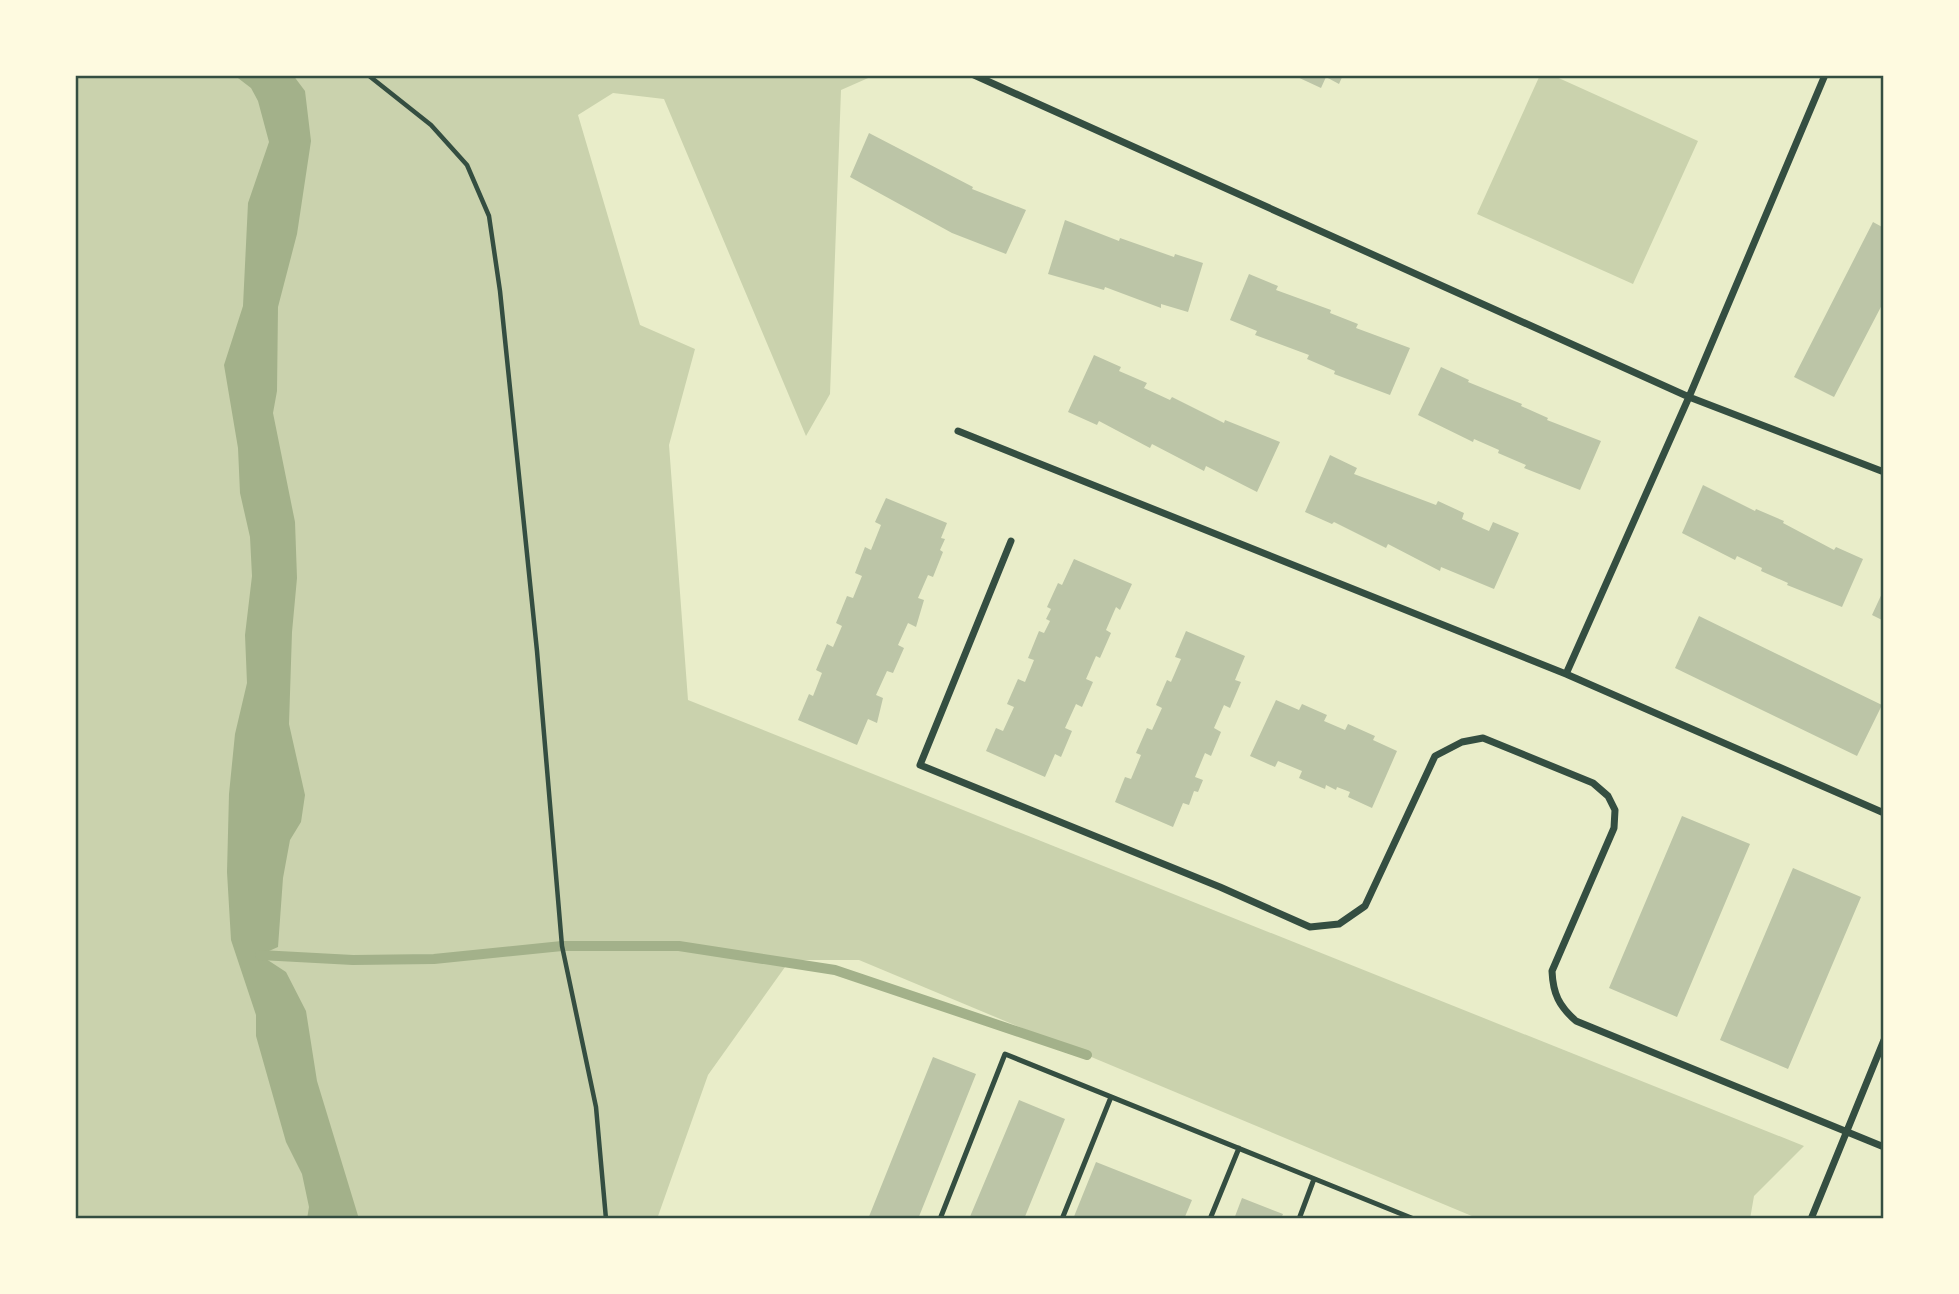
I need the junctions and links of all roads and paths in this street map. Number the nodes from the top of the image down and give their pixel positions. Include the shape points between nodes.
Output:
1 (368, 75) edge
2 (974, 75) edge
3 (1825, 75) edge
4 (1689, 397) junction
5 (958, 431) dead end
6 (1884, 472) edge
7 (1011, 541) dead end
8 (1566, 674) junction
9 (1884, 813) edge
10 (1884, 1040) edge
11 (1111, 1097) junction
12 (1845, 1131) junction
13 (1884, 1147) edge
14 (1239, 1148) junction
15 (1314, 1179) junction
16 (606, 1219) edge
17 (940, 1219) edge
18 (1062, 1219) edge
19 (1210, 1219) edge
20 (1299, 1219) edge
21 (1414, 1219) edge
22 (1811, 1219) edge

1 - 16 path via 431,125 467,164 489,216 535,637 562,946 596,1107
2 - 4 street
3 - 4 street
4 - 6 street
4 - 8 street
5 - 8 street
7 - 12 street via 920,765 1310,927 1339,924 1365,906 1436,756 1462,742 1483,738 1593,783 1615,810 1614,828 1552,971 1553,990 1562,1008 1576,1021
8 - 9 street
10 - 12 street
11 - 14 lane
11 - 17 lane via 1005,1054
11 - 18 lane
12 - 13 street
12 - 22 street
14 - 15 lane
14 - 19 lane
15 - 20 lane
15 - 21 lane

